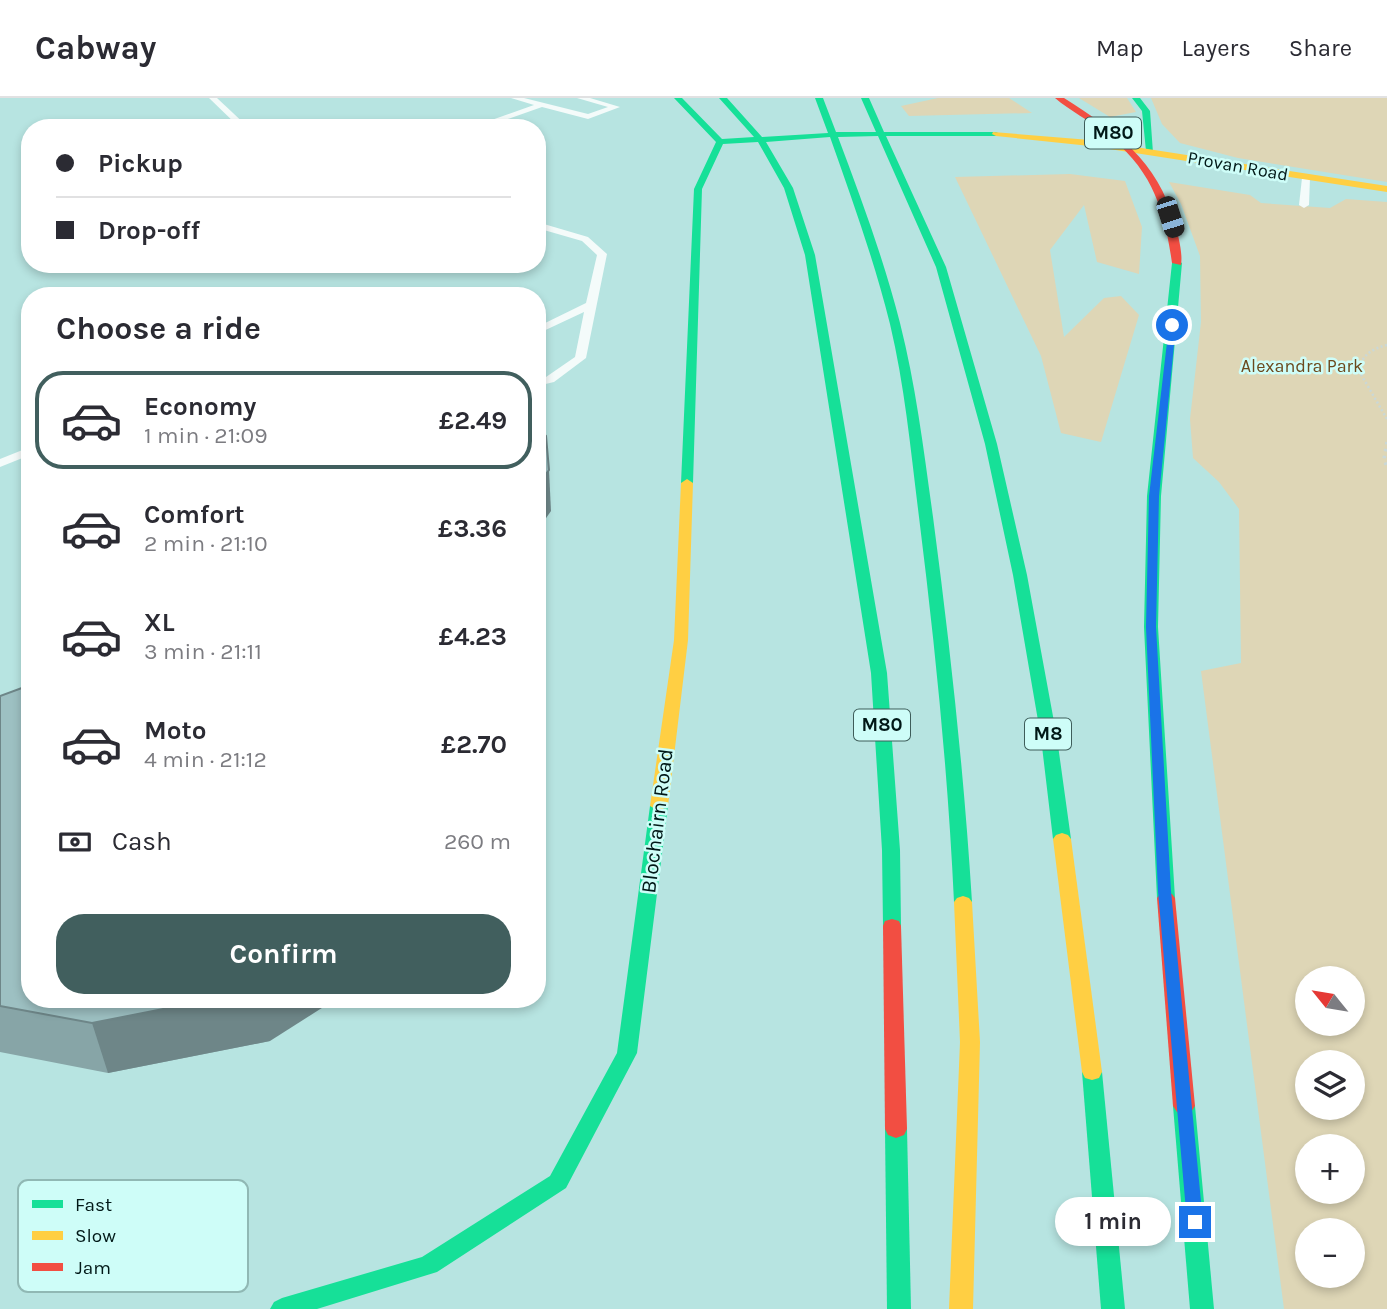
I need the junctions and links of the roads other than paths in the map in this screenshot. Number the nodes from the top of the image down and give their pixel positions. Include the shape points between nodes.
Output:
1 (213, 98) edge
2 (515, 98) edge
3 (581, 98) edge
4 (678, 98) edge
5 (819, 98) edge
6 (865, 98) edge
7 (1059, 98) edge
8 (1136, 98) edge
9 (726, 100) edge
10 (542, 105) junction
11 (235, 119) edge
12 (501, 119) edge
13 (720, 142) junction
14 (1150, 151) junction
15 (1306, 178) junction
16 (1387, 189) edge
17 (1304, 205) dead end
18 (546, 228) edge
19 (591, 305) junction
20 (546, 327) edge
21 (546, 381) edge
22 (21, 455) edge
23 (0, 463) edge
24 (282, 1309) edge
25 (899, 1309) edge
26 (961, 1309) edge
27 (1113, 1309) edge
28 (1202, 1309) edge

1 - 11 lane
2 - 10 lane
3 - 10 lane via 616,107 588,117
4 - 13 main road
5 - 26 main road via 869,232 898,338 949,702 970,1042
6 - 27 main road, M8 via 940,267 991,444 1026,612 1049,738 1088,1032
7 - 28 main road, M80 via 1125,143 1156,180 1174,231 1178,271 1154,496 1151,627 1166,905
8 - 14 main road via 1146,111
9 - 25 main road, M80 via 773,154 799,209 879,673 891,850
10 - 12 lane
13 - 14 main road, Provan Road via 844,134 996,134
13 - 24 main road, Blochairn Road via 698,189 681,640 627,1053 558,1182 429,1265
14 - 15 main road, Provan Road
15 - 16 main road, Provan Road
15 - 17 lane
18 - 19 lane via 585,239 602,254
19 - 20 lane
19 - 21 lane via 580,358
22 - 23 lane

